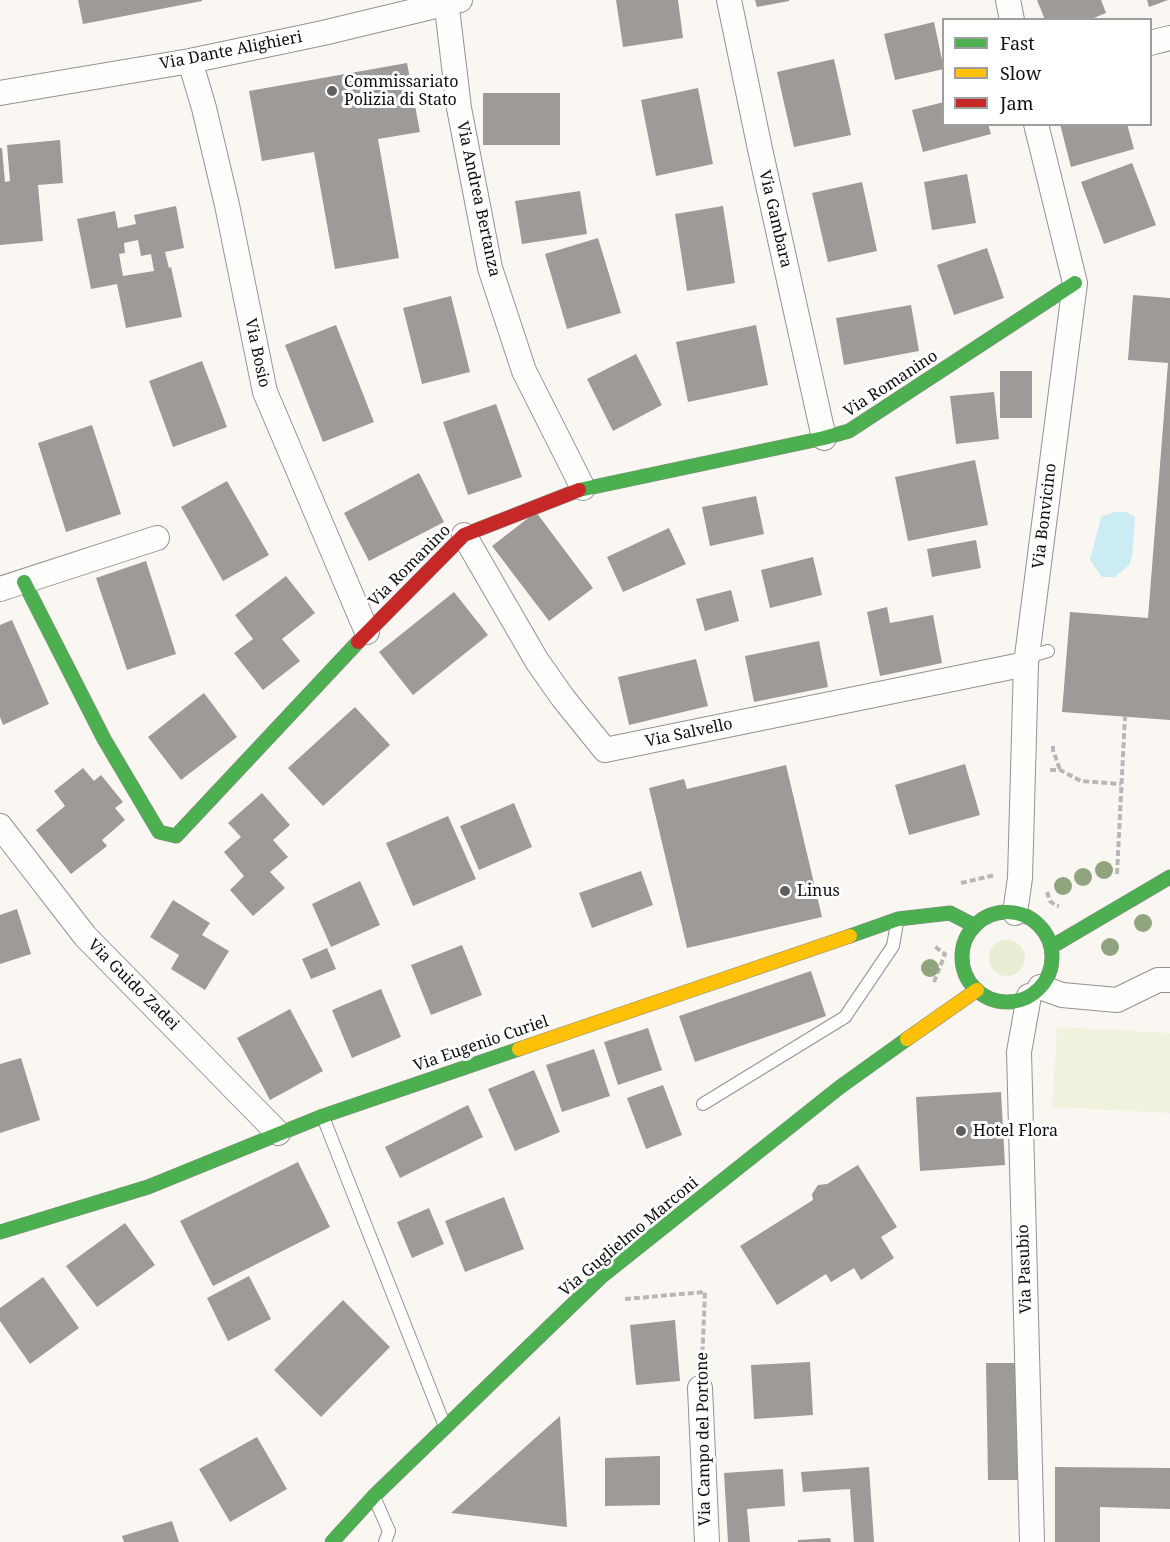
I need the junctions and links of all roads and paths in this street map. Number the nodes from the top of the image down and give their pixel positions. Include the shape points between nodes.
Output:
1 (729, 0) edge
2 (1008, 0) edge
3 (451, 1) edge
4 (1012, 18) edge
5 (1170, 39) edge
6 (1152, 44) edge
7 (190, 60) junction
8 (0, 93) edge
9 (1036, 126) edge
10 (1075, 283) junction
11 (824, 438) junction
12 (583, 488) junction
13 (464, 535) junction
14 (157, 538) dead end
15 (24, 582) junction
16 (0, 590) edge
17 (367, 632) junction
18 (1034, 657) junction
19 (1125, 716) dead end
20 (1023, 770) junction
21 (1121, 784) junction
22 (0, 826) edge
23 (1117, 877) dead end
24 (1170, 877) edge
25 (1015, 913) junction
26 (898, 919) junction
27 (975, 926) junction
28 (1051, 947) junction
29 (1170, 980) edge
30 (977, 990) junction
31 (1034, 992) junction
32 (703, 1104) dead end
33 (323, 1116) junction
34 (278, 1133) junction
35 (0, 1232) edge
36 (601, 1277) junction
37 (700, 1388) joint
38 (445, 1427) junction
39 (374, 1496) junction
40 (332, 1542) edge
41 (386, 1542) edge
42 (707, 1542) edge
43 (1032, 1542) edge

1 - 11 street, Via Gambara
2 - 4 street
3 - 7 street, Via Dante Alighieri
3 - 12 street, Via Andrea Bertanza via 459,108 490,268 524,371
5 - 6 street
7 - 8 street, Via Dante Alighieri
7 - 17 street, Via Bosio via 227,205 265,392
9 - 10 street, Via Bonvicino
10 - 11 street, Via Romanino via 849,431
10 - 18 street, Via Bonvicino
11 - 12 street, Via Romanino
12 - 13 street, Via Romanino
13 - 17 street, Via Romanino
13 - 18 street, Via Salvello via 537,661 605,750
14 - 15 street
15 - 16 street
15 - 17 street, Via Romanino via 104,739 159,832 176,836
18 - 20 street, Via Bonvicino
19 - 21 path
20 - 21 path via 1060,770 1081,781
20 - 25 street, Via Bonvicino via 1020,878
21 - 23 path
22 - 34 street, Via Guido Zadei via 85,936
24 - 28 street
25 - 27 street via 1000,912
25 - 28 street via 1038,924
26 - 27 street, Via Eugenio Curiel via 950,913
26 - 32 lane via 893,946 845,1017
26 - 33 street, Via Eugenio Curiel
27 - 30 street via 962,951 963,966
28 - 31 street via 1048,975
29 - 31 street via 1158,980 1117,1000
30 - 31 street via 1002,1002 1016,1001
30 - 36 street, Via Guglielmo Marconi via 840,1087
31 - 43 street, Via Pasubio via 1019,1052
33 - 34 street, Via Eugenio Curiel
33 - 38 lane
34 - 35 street, Via Eugenio Curiel via 148,1187
36 - 37 path, Via Campo del Portone via 621,1300 705,1292 701,1374 706,1387
36 - 38 street, Via Guglielmo Marconi
37 - 42 street, Via Campo del Portone
38 - 39 street, Via Guglielmo Marconi
39 - 40 street, Via Guglielmo Marconi
39 - 41 lane via 389,1532

